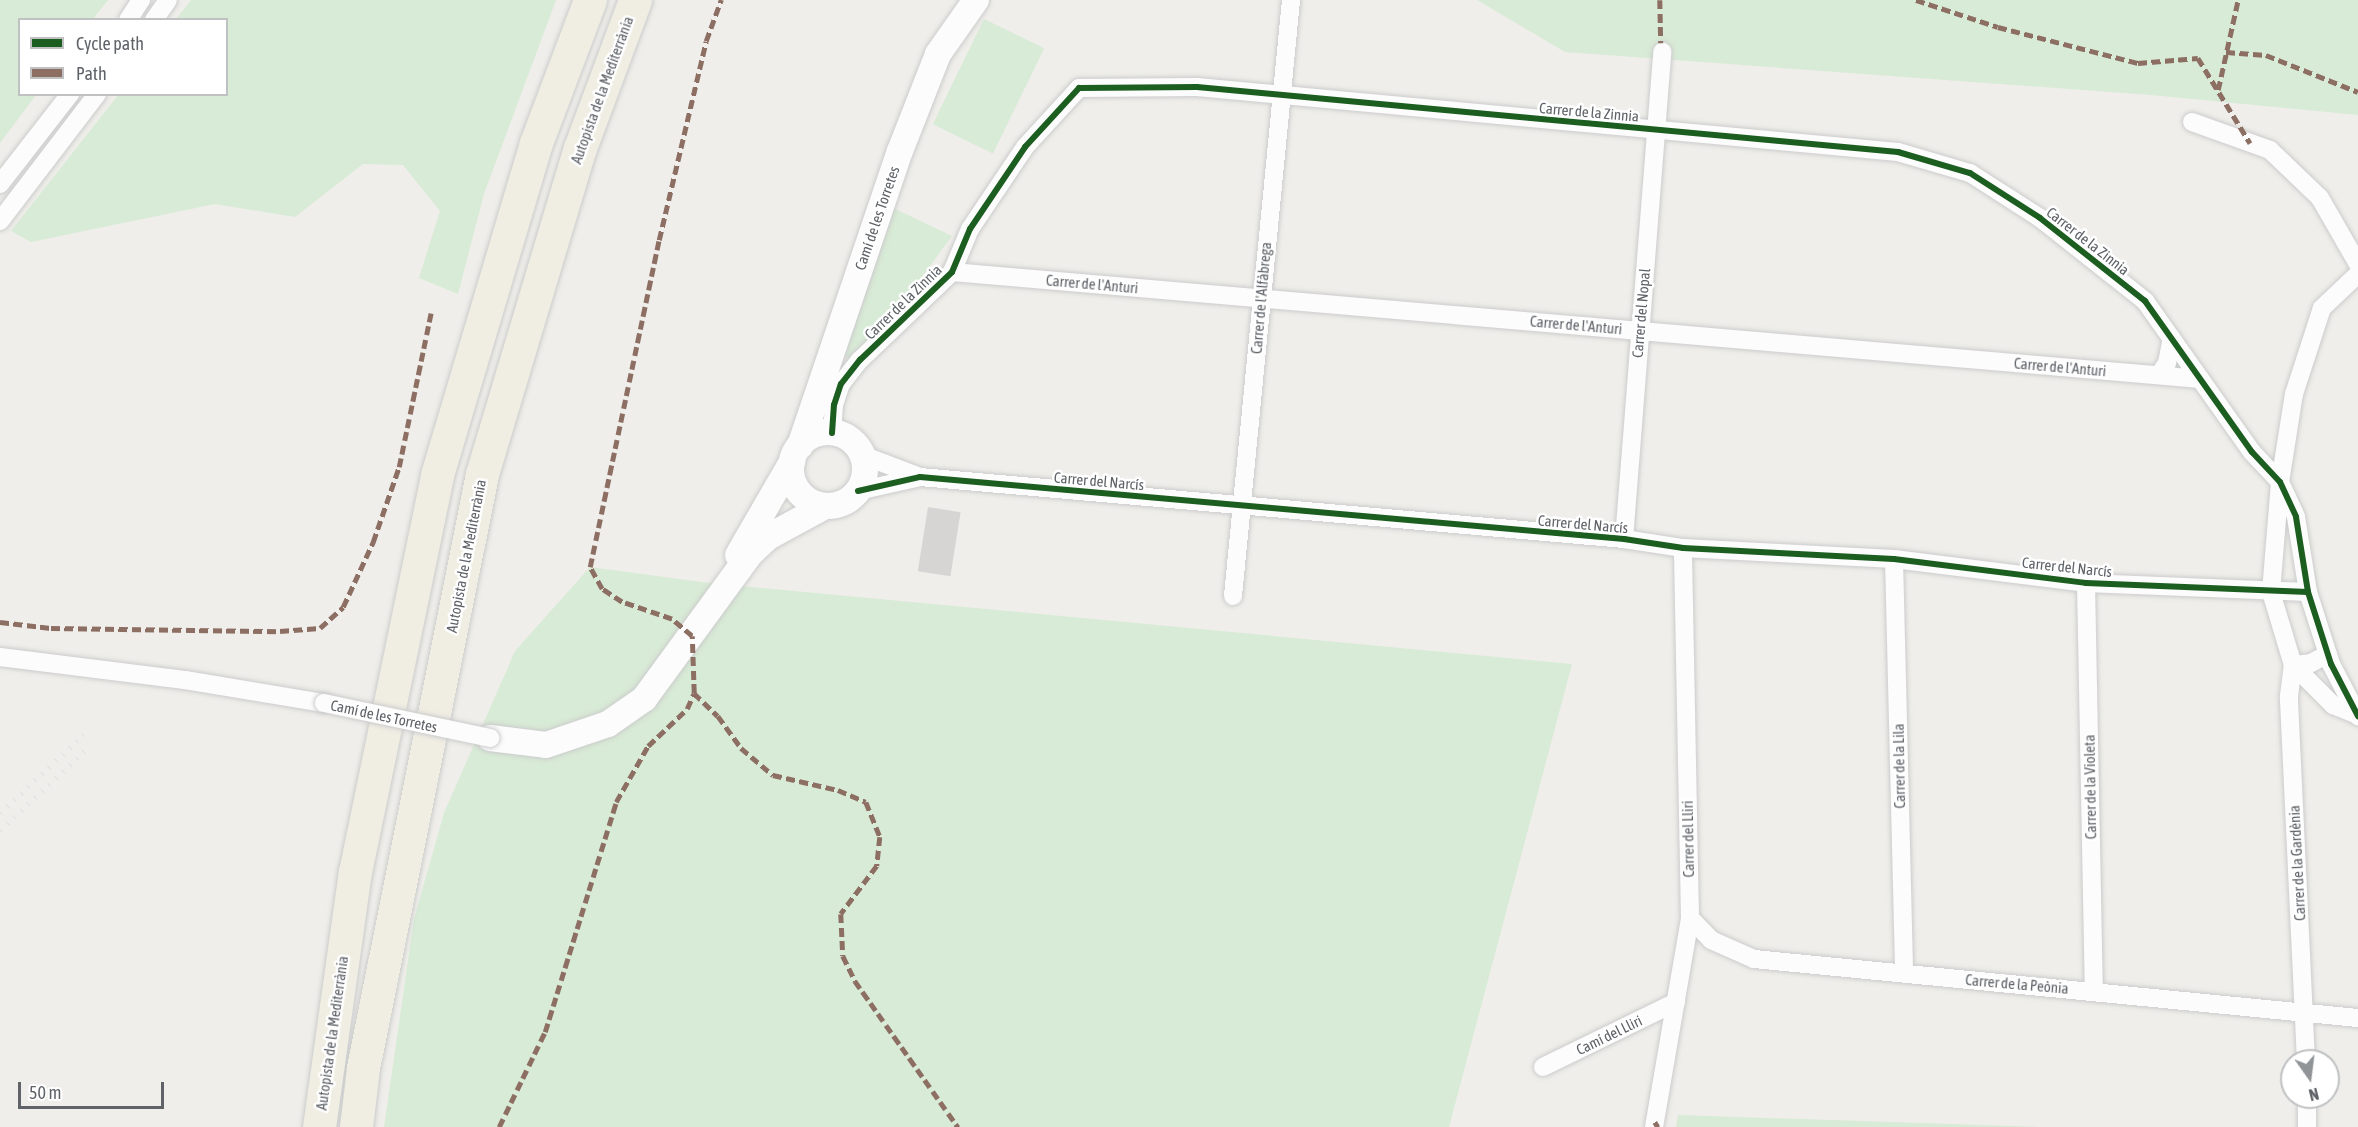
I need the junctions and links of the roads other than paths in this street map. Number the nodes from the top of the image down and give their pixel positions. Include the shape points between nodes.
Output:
1 (141, 0) edge
2 (168, 0) edge
3 (590, 0) edge
4 (635, 0) edge
5 (976, 0) edge
6 (1291, 0) edge
7 (129, 18) edge
8 (155, 18) edge
9 (1662, 51) dead end
10 (68, 96) edge
11 (94, 96) edge
12 (1279, 96) junction
13 (2192, 122) dead end
14 (1658, 130) junction
15 (0, 184) edge
16 (0, 221) edge
17 (2358, 264) edge
18 (952, 272) junction
19 (2358, 274) edge
20 (1262, 297) junction
21 (1639, 331) junction
22 (2172, 338) junction
23 (2158, 375) junction
24 (2200, 379) junction
25 (832, 433) junction
26 (796, 454) junction
27 (862, 455) junction
28 (920, 477) junction
29 (2280, 482) junction
30 (858, 491) junction
31 (825, 506) junction
32 (1241, 506) junction
33 (1624, 539) junction
34 (1683, 548) junction
35 (1894, 559) junction
36 (2086, 583) junction
37 (2271, 592) junction
38 (2308, 592) junction
39 (1233, 596) dead end
40 (712, 606) junction
41 (2328, 654) junction
42 (0, 657) edge
43 (2293, 665) junction
44 (2357, 715) edge
45 (490, 738) joint
46 (1690, 918) junction
47 (1904, 973) junction
48 (2094, 991) junction
49 (1676, 1002) junction
50 (2305, 1014) junction
51 (2358, 1018) edge
52 (2306, 1049) edge
53 (1543, 1067) dead end
54 (2307, 1109) edge
55 (319, 1127) edge
56 (356, 1127) edge
57 (1654, 1127) edge
58 (2307, 1127) edge

1 - 7 street
2 - 8 street
3 - 55 highway, Autopista de la Mediterrània via 536,143 437,475 355,872
4 - 56 highway, Autopista de la Mediterrània via 580,148 482,474 363,1068
5 - 26 street, Camí de les Torretes via 938,54 900,151
6 - 12 street, Carrer de l'Alfàbrega
9 - 14 street, Carrer del Nopal
10 - 15 street
11 - 16 street
12 - 14 street, Carrer de la Zinnia
12 - 18 street, Carrer de la Zinnia via 1197,87 1079,88 1025,147 970,229
12 - 20 street, Carrer de l'Alfàbrega
13 - 17 street via 2270,150 2320,198
14 - 21 street, Carrer del Nopal
14 - 22 street, Carrer de la Zinnia via 1898,152 1970,173 2040,218 2145,301
18 - 20 street, Carrer de l'Anturi
18 - 25 street, Carrer de la Zinnia via 860,360 841,384 834,405
19 - 29 street, Carrer de la Gardènia via 2322,308 2294,394
20 - 21 street, Carrer de l'Anturi
20 - 32 street, Carrer de l'Alfàbrega
21 - 23 street, Carrer de l'Anturi
21 - 33 street, Carrer del Nopal
22 - 23 street via 2167,363
22 - 24 street, Carrer de la Zinnia
23 - 24 street, Carrer de l'Anturi
24 - 29 street, Carrer de la Zinnia via 2252,452
25 - 26 street via 814,435
25 - 27 street via 850,440
26 - 31 street via 795,486 803,496
26 - 40 street, Camí de les Torretes
27 - 28 street, Carrer del Narcís
27 - 30 street via 864,480
28 - 30 street, Carrer del Narcís
28 - 32 street, Carrer del Narcís
29 - 37 street, Carrer de la Gardènia
29 - 38 street, Carrer de la Zinnia via 2296,517
30 - 31 street via 843,503
31 - 40 street, Camí de les Torretes via 768,537
32 - 33 street, Carrer del Narcís
32 - 39 street, Carrer de l'Alfàbrega
33 - 34 street, Carrer del Narcís
34 - 35 street, Carrer del Narcís
34 - 46 street, Carrer del Lliri
35 - 36 street, Carrer del Narcís
35 - 47 street, Carrer de la Lila
36 - 37 street, Carrer del Narcís
36 - 48 street, Carrer de la Violeta
37 - 38 street, Carrer del Narcís
37 - 43 street, Carrer de la Gardènia
38 - 41 street, Carrer de la Zinnia
40 - 45 street, Camí de les Torretes via 644,699 608,724 546,745
41 - 43 street via 2311,663
41 - 44 street, Carrer de la Zinnia
42 - 45 street, Camí de les Torretes, bridge via 185,680 324,703
43 - 44 street, Carrer de la Gardènia via 2333,705
43 - 50 street, Carrer de la Gardènia via 2289,696
46 - 47 street, Carrer de la Peònia via 1711,940 1754,959
46 - 49 street, Carrer del Lliri
47 - 48 street, Carrer de la Peònia
48 - 50 street, Carrer de la Peònia
49 - 53 street, Camí del Lliri
49 - 57 street, Carrer del Lliri
50 - 51 street, Carrer de la Peònia
50 - 52 street, Carrer de la Gardènia
54 - 58 street

